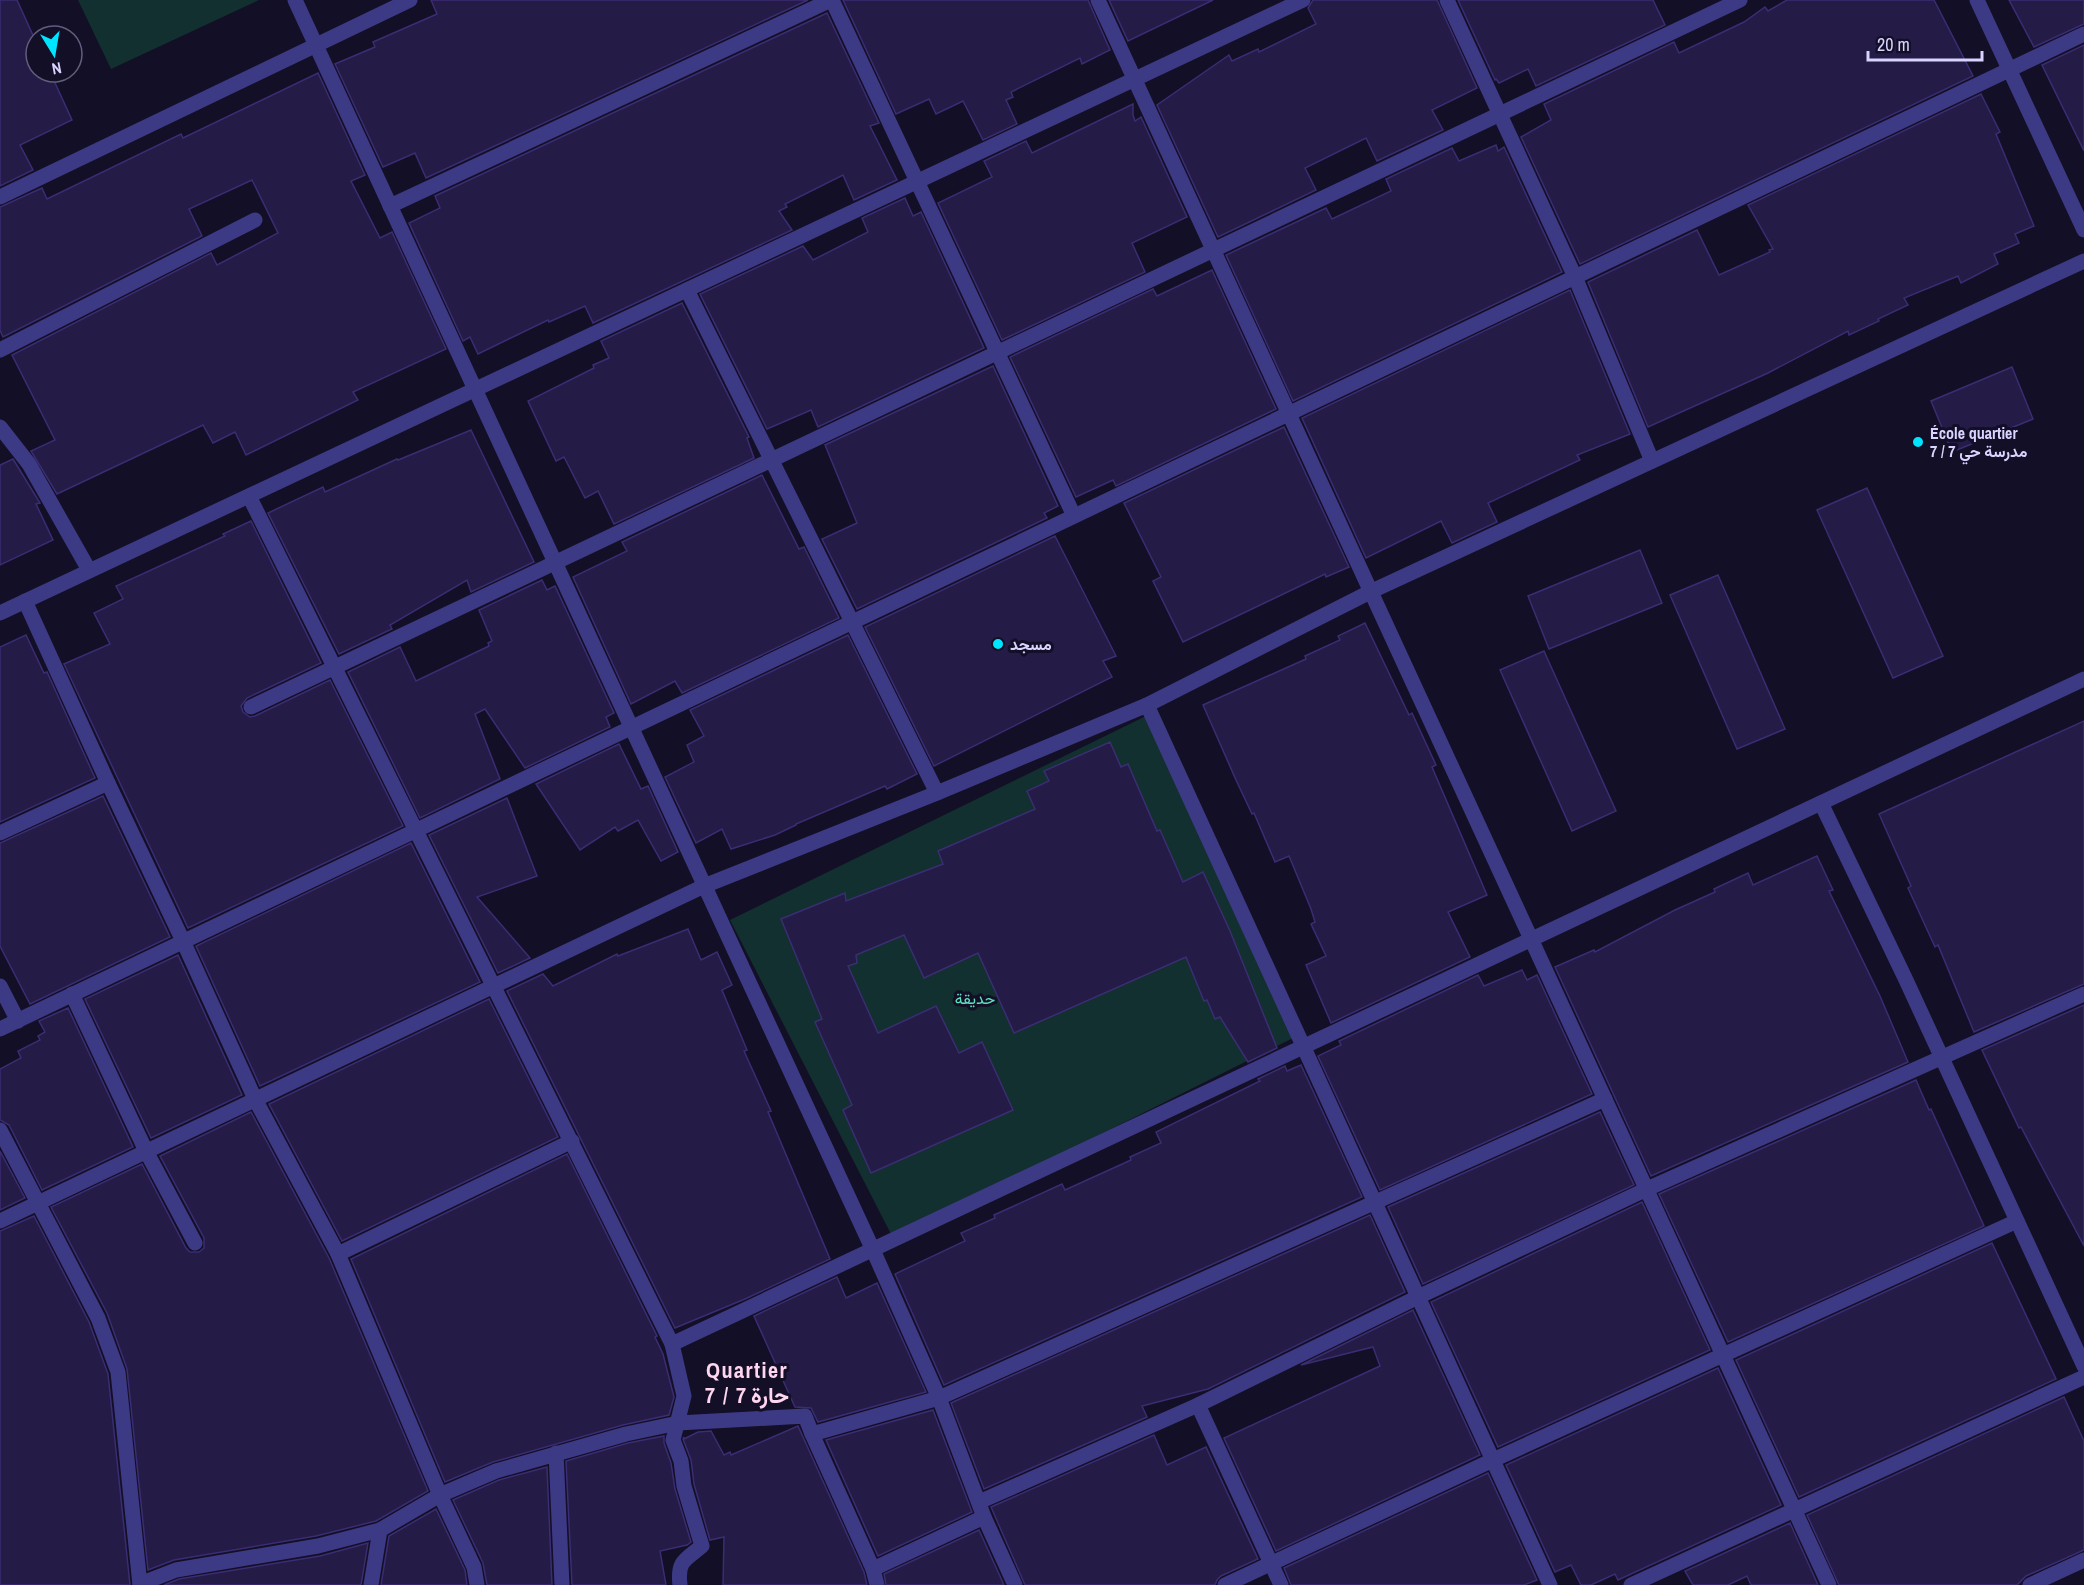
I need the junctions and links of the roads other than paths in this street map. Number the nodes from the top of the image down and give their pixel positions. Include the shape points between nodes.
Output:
1 (295, 0) edge
2 (410, 0) edge
3 (831, 0) edge
4 (1098, 0) edge
5 (1303, 0) edge
6 (1447, 0) edge
7 (1740, 0) edge
8 (1977, 0) edge
9 (2084, 34) edge
10 (315, 46) junction
11 (2009, 70) junction
12 (1135, 79) junction
13 (1500, 114) junction
14 (917, 182) junction
15 (0, 196) edge
16 (390, 207) junction
17 (255, 220) dead end
18 (2084, 230) edge
19 (1214, 250) junction
20 (2084, 261) edge
21 (1575, 277) junction
22 (687, 290) junction
23 (0, 350) edge
24 (997, 353) junction
25 (474, 389) junction
26 (1289, 413) junction
27 (2, 431) edge
28 (772, 459) junction
29 (1652, 461) junction
30 (249, 496) junction
31 (1074, 516) junction
32 (555, 563) junction
33 (89, 570) junction
34 (1372, 591) junction
35 (26, 601) junction
36 (0, 613) edge
37 (852, 622) junction
38 (335, 667) junction
39 (2084, 679) edge
40 (1147, 705) junction
41 (251, 707) dead end
42 (630, 728) junction
43 (108, 783) junction
44 (937, 793) junction
45 (1821, 803) junction
46 (416, 830) junction
47 (0, 833) edge
48 (704, 886) junction
49 (1531, 939) junction
50 (183, 941) junction
51 (0, 986) edge
52 (492, 986) junction
53 (72, 994) junction
54 (2084, 994) edge
55 (18, 1021) junction
56 (0, 1029) edge
57 (1303, 1046) junction
58 (1942, 1057) junction
59 (255, 1099) junction
60 (1605, 1099) junction
61 (0, 1131) edge
62 (572, 1141) junction
63 (146, 1151) junction
64 (1647, 1189) junction
65 (1375, 1203) junction
66 (37, 1204) junction
67 (0, 1221) edge
68 (2017, 1221) junction
69 (195, 1243) dead end
70 (873, 1250) junction
71 (338, 1254) junction
72 (1418, 1297) junction
73 (2084, 1327) edge
74 (2069, 1334) junction
75 (672, 1344) junction
76 (1723, 1355) junction
77 (2084, 1366) edge
78 (2084, 1377) edge
79 (939, 1398) junction
80 (1198, 1405) junction
81 (678, 1423) junction
82 (812, 1434) junction
83 (556, 1453) junction
84 (1493, 1460) junction
85 (440, 1495) junction
86 (982, 1510) junction
87 (1795, 1510) junction
88 (380, 1530) junction
89 (2084, 1560) edge
90 (1270, 1563) junction
91 (873, 1569) junction
92 (140, 1584) edge
93 (371, 1585) edge
94 (477, 1585) edge
95 (562, 1585) edge
96 (680, 1585) edge
97 (877, 1585) edge
98 (1015, 1585) edge
99 (1225, 1585) edge
100 (1281, 1585) edge
101 (1550, 1585) edge
102 (1631, 1585) edge
103 (1829, 1585) edge
104 (2030, 1585) edge

1 - 10 street
2 - 10 street
3 - 14 street
3 - 16 street
4 - 12 street
5 - 12 street
6 - 13 street
7 - 13 street
8 - 11 street
9 - 11 street
10 - 15 street
10 - 16 street
11 - 18 street
11 - 21 street
12 - 14 street
12 - 19 street
13 - 19 street
13 - 21 street
14 - 22 street
14 - 24 street
16 - 25 street
17 - 23 street
19 - 24 street
19 - 26 street
20 - 29 street
21 - 26 street
21 - 29 street
22 - 25 street
22 - 28 street
24 - 28 street
24 - 31 street
25 - 30 street
25 - 32 street
26 - 31 street
26 - 34 street
27 - 33 street via 29,464
28 - 32 street
28 - 37 street
29 - 34 street
30 - 33 street
30 - 38 street
31 - 37 street
32 - 38 street
32 - 42 street
33 - 35 street
34 - 40 street
34 - 49 street
35 - 36 street
35 - 43 street
37 - 42 street
37 - 44 street
38 - 41 street
38 - 46 street
39 - 45 street
40 - 44 street
40 - 57 street
42 - 46 street
42 - 48 street
43 - 47 street
43 - 50 street
44 - 48 street
45 - 49 street
45 - 58 street
46 - 50 street
46 - 52 street
48 - 52 street
48 - 70 street
49 - 57 street
49 - 60 street
50 - 53 street
50 - 59 street
51 - 55 street
52 - 59 street
52 - 62 street
53 - 55 street
53 - 63 street
54 - 58 street
55 - 56 street
57 - 65 street
57 - 70 street
58 - 64 street
58 - 68 street
59 - 63 street
59 - 71 street
60 - 64 street
60 - 65 street
61 - 66 street
62 - 71 street
62 - 75 street
63 - 66 street
63 - 69 street
64 - 72 street
64 - 76 street
65 - 72 street
65 - 79 street
66 - 67 street
66 - 92 street via 98,1318 118,1371
68 - 74 street
68 - 76 street
70 - 75 street
70 - 79 street
71 - 85 street
72 - 80 street
72 - 84 street
73 - 74 street
74 - 77 street
75 - 81 street via 684,1396
76 - 84 street
76 - 87 street
78 - 87 street
79 - 82 street
79 - 86 street
80 - 86 street
80 - 90 street
81 - 82 street via 805,1416
81 - 83 street
81 - 96 street via 673,1440 702,1546 680,1566
82 - 91 street
83 - 85 street via 496,1471
83 - 95 street
84 - 90 street
84 - 101 street
85 - 88 street
85 - 94 street via 474,1567
86 - 91 street
86 - 98 street
87 - 102 street
87 - 103 street
88 - 92 street via 318,1546 176,1570
88 - 93 street
89 - 104 street
90 - 99 street
90 - 100 street
91 - 97 street

